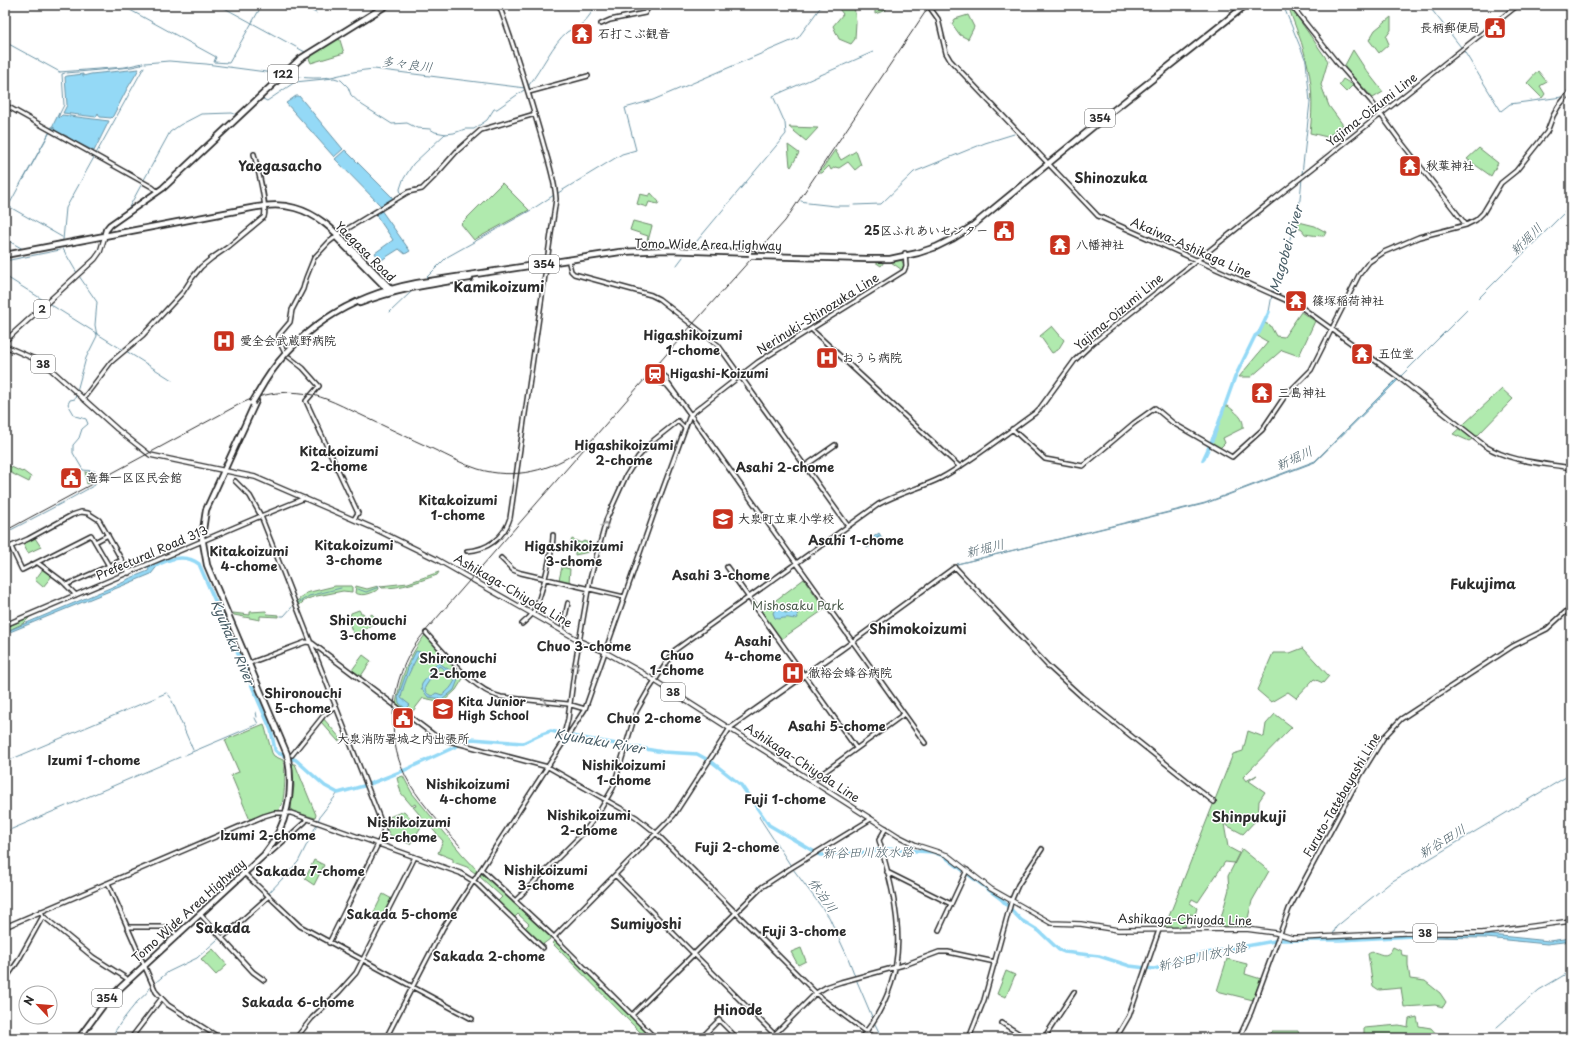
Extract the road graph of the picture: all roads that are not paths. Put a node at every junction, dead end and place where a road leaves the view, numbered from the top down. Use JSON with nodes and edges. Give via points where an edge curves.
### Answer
{"nodes":[{"id":1,"x":387,"y":5,"type":"edge"},
{"id":2,"x":499,"y":5,"type":"edge"},
{"id":3,"x":650,"y":5,"type":"edge"},
{"id":4,"x":928,"y":5,"type":"edge"},
{"id":5,"x":1242,"y":5,"type":"edge"},
{"id":6,"x":1246,"y":5,"type":"edge"},
{"id":7,"x":1291,"y":5,"type":"edge"},
{"id":8,"x":1518,"y":5,"type":"edge"},
{"id":9,"x":601,"y":24,"type":"dead end"},
{"id":10,"x":588,"y":76,"type":"dead end"},
{"id":11,"x":1571,"y":91,"type":"edge"},
{"id":12,"x":529,"y":92,"type":"junction"},
{"id":13,"x":5,"y":105,"type":"edge"},
{"id":14,"x":535,"y":114,"type":"junction"},
{"id":15,"x":1380,"y":115,"type":"junction"},
{"id":16,"x":254,"y":154,"type":"dead end"},
{"id":17,"x":1047,"y":162,"type":"junction"},
{"id":18,"x":158,"y":193,"type":"junction"},
{"id":19,"x":265,"y":207,"type":"junction"},
{"id":20,"x":1466,"y":225,"type":"junction"},
{"id":21,"x":337,"y":236,"type":"junction"},
{"id":22,"x":105,"y":237,"type":"junction"},
{"id":23,"x":752,"y":254,"type":"junction"},
{"id":24,"x":905,"y":255,"type":"junction"},
{"id":25,"x":5,"y":256,"type":"edge"},
{"id":26,"x":1197,"y":260,"type":"junction"},
{"id":27,"x":569,"y":263,"type":"junction"},
{"id":28,"x":547,"y":265,"type":"junction"},
{"id":29,"x":389,"y":290,"type":"junction"},
{"id":30,"x":811,"y":329,"type":"junction"},
{"id":31,"x":1331,"y":329,"type":"junction"},
{"id":32,"x":5,"y":341,"type":"edge"},
{"id":33,"x":5,"y":346,"type":"edge"},
{"id":34,"x":284,"y":351,"type":"dead end"},
{"id":35,"x":289,"y":356,"type":"dead end"},
{"id":36,"x":741,"y":376,"type":"junction"},
{"id":37,"x":83,"y":399,"type":"junction"},
{"id":38,"x":682,"y":403,"type":"junction"},
{"id":39,"x":690,"y":415,"type":"junction"},
{"id":40,"x":684,"y":427,"type":"junction"},
{"id":41,"x":1012,"y":429,"type":"junction"},
{"id":42,"x":835,"y":445,"type":"dead end"},
{"id":43,"x":805,"y":466,"type":"junction"},
{"id":44,"x":960,"y":467,"type":"junction"},
{"id":45,"x":1571,"y":468,"type":"edge"},
{"id":46,"x":222,"y":470,"type":"junction"},
{"id":47,"x":235,"y":481,"type":"dead end"},
{"id":48,"x":306,"y":498,"type":"junction"},
{"id":49,"x":261,"y":516,"type":"junction"},
{"id":50,"x":354,"y":519,"type":"junction"},
{"id":51,"x":848,"y":526,"type":"junction"},
{"id":52,"x":108,"y":535,"type":"junction"},
{"id":53,"x":553,"y":535,"type":"dead end"},
{"id":54,"x":95,"y":542,"type":"junction"},
{"id":55,"x":201,"y":542,"type":"junction"},
{"id":56,"x":11,"y":547,"type":"junction"},
{"id":57,"x":5,"y":549,"type":"edge"},
{"id":58,"x":467,"y":551,"type":"dead end"},
{"id":59,"x":501,"y":558,"type":"dead end"},
{"id":60,"x":122,"y":560,"type":"junction"},
{"id":61,"x":38,"y":563,"type":"junction"},
{"id":62,"x":796,"y":563,"type":"junction"},
{"id":63,"x":109,"y":566,"type":"junction"},
{"id":64,"x":726,"y":567,"type":"dead end"},
{"id":65,"x":129,"y":573,"type":"junction"},
{"id":66,"x":544,"y":579,"type":"junction"},
{"id":67,"x":66,"y":585,"type":"junction"},
{"id":68,"x":589,"y":589,"type":"junction"},
{"id":69,"x":76,"y":595,"type":"junction"},
{"id":70,"x":624,"y":597,"type":"junction"},
{"id":71,"x":748,"y":597,"type":"junction"},
{"id":72,"x":568,"y":603,"type":"dead end"},
{"id":73,"x":1571,"y":607,"type":"edge"},
{"id":74,"x":533,"y":614,"type":"junction"},
{"id":75,"x":522,"y":624,"type":"dead end"},
{"id":76,"x":5,"y":625,"type":"edge"},
{"id":77,"x":562,"y":630,"type":"junction"},
{"id":78,"x":426,"y":633,"type":"dead end"},
{"id":79,"x":580,"y":641,"type":"junction"},
{"id":80,"x":852,"y":641,"type":"junction"},
{"id":81,"x":311,"y":642,"type":"junction"},
{"id":82,"x":605,"y":652,"type":"junction"},
{"id":83,"x":248,"y":663,"type":"junction"},
{"id":84,"x":804,"y":675,"type":"junction"},
{"id":85,"x":655,"y":680,"type":"junction"},
{"id":86,"x":570,"y":705,"type":"junction"},
{"id":87,"x":336,"y":706,"type":"junction"},
{"id":88,"x":585,"y":709,"type":"junction"},
{"id":89,"x":904,"y":714,"type":"junction"},
{"id":90,"x":730,"y":728,"type":"junction"},
{"id":91,"x":565,"y":737,"type":"junction"},
{"id":92,"x":924,"y":743,"type":"dead end"},
{"id":93,"x":856,"y":748,"type":"junction"},
{"id":94,"x":288,"y":755,"type":"junction"},
{"id":95,"x":548,"y":767,"type":"junction"},
{"id":96,"x":812,"y":780,"type":"junction"},
{"id":97,"x":606,"y":800,"type":"junction"},
{"id":98,"x":1214,"y":802,"type":"dead end"},
{"id":99,"x":285,"y":812,"type":"junction"},
{"id":100,"x":307,"y":819,"type":"junction"},
{"id":101,"x":871,"y":819,"type":"junction"},
{"id":102,"x":886,"y":828,"type":"junction"},
{"id":103,"x":656,"y":834,"type":"junction"},
{"id":104,"x":379,"y":844,"type":"junction"},
{"id":105,"x":1042,"y":849,"type":"dead end"},
{"id":106,"x":269,"y":854,"type":"dead end"},
{"id":107,"x":415,"y":857,"type":"junction"},
{"id":108,"x":481,"y":869,"type":"junction"},
{"id":109,"x":887,"y":872,"type":"junction"},
{"id":110,"x":966,"y":872,"type":"junction"},
{"id":111,"x":244,"y":873,"type":"junction"},
{"id":112,"x":615,"y":875,"type":"junction"},
{"id":113,"x":473,"y":881,"type":"junction"},
{"id":114,"x":108,"y":883,"type":"junction"},
{"id":115,"x":268,"y":897,"type":"junction"},
{"id":116,"x":515,"y":901,"type":"junction"},
{"id":117,"x":951,"y":904,"type":"junction"},
{"id":118,"x":1010,"y":905,"type":"junction"},
{"id":119,"x":41,"y":912,"type":"junction"},
{"id":120,"x":735,"y":912,"type":"junction"},
{"id":121,"x":200,"y":914,"type":"junction"},
{"id":122,"x":43,"y":916,"type":"junction"},
{"id":123,"x":1571,"y":921,"type":"edge"},
{"id":124,"x":5,"y":927,"type":"edge"},
{"id":125,"x":126,"y":927,"type":"junction"},
{"id":126,"x":938,"y":930,"type":"dead end"},
{"id":127,"x":1159,"y":930,"type":"junction"},
{"id":128,"x":175,"y":933,"type":"junction"},
{"id":129,"x":1280,"y":934,"type":"junction"},
{"id":130,"x":554,"y":937,"type":"junction"},
{"id":131,"x":222,"y":938,"type":"junction"},
{"id":132,"x":329,"y":943,"type":"junction"},
{"id":133,"x":543,"y":948,"type":"dead end"},
{"id":134,"x":694,"y":954,"type":"junction"},
{"id":135,"x":363,"y":961,"type":"junction"},
{"id":136,"x":995,"y":962,"type":"junction"},
{"id":137,"x":143,"y":964,"type":"junction"},
{"id":138,"x":896,"y":967,"type":"junction"},
{"id":139,"x":126,"y":978,"type":"junction"},
{"id":140,"x":5,"y":980,"type":"edge"},
{"id":141,"x":264,"y":980,"type":"dead end"},
{"id":142,"x":412,"y":987,"type":"junction"},
{"id":143,"x":1074,"y":992,"type":"dead end"},
{"id":144,"x":816,"y":993,"type":"junction"},
{"id":145,"x":161,"y":999,"type":"junction"},
{"id":146,"x":632,"y":1015,"type":"junction"},
{"id":147,"x":472,"y":1019,"type":"dead end"},
{"id":148,"x":1002,"y":1023,"type":"dead end"},
{"id":149,"x":866,"y":1032,"type":"junction"},
{"id":150,"x":775,"y":1035,"type":"junction"},
{"id":151,"x":78,"y":1038,"type":"edge"},
{"id":152,"x":131,"y":1038,"type":"edge"},
{"id":153,"x":220,"y":1038,"type":"edge"},
{"id":154,"x":296,"y":1038,"type":"edge"},
{"id":155,"x":386,"y":1038,"type":"edge"},
{"id":156,"x":655,"y":1038,"type":"edge"},
{"id":157,"x":701,"y":1038,"type":"edge"},
{"id":158,"x":737,"y":1038,"type":"edge"},
{"id":159,"x":771,"y":1038,"type":"edge"},
{"id":160,"x":861,"y":1038,"type":"edge"},
{"id":161,"x":874,"y":1038,"type":"edge"},
{"id":162,"x":969,"y":1038,"type":"edge"},
{"id":163,"x":1026,"y":1038,"type":"edge"},
{"id":164,"x":1044,"y":1038,"type":"edge"},
{"id":165,"x":1116,"y":1038,"type":"edge"},
{"id":166,"x":1239,"y":1038,"type":"edge"}],
"edges":[{"from":1,"to":18,"type":"highway","number":"122","via":[[300,59]]},
{"from":2,"to":12,"type":"street"},
{"from":3,"to":9,"type":"street","via":[[645,13],[616,18]]},
{"from":4,"to":17,"type":"street","name":"Akaiwa-Ashikaga Line","via":[[938,19],[950,60]]},
{"from":5,"to":17,"type":"highway","name":"Tomo Wide Area Highway","number":"354"},
{"from":6,"to":17,"type":"highway","name":"Tomo Wide Area Highway","number":"354"},
{"from":7,"to":15,"type":"street"},
{"from":8,"to":15,"type":"street","name":"Yajima-Oizumi Line"},
{"from":10,"to":12,"type":"street"},
{"from":11,"to":20,"type":"street","via":[[1558,107],[1547,132],[1516,172],[1501,183],[1480,216]]},
{"from":12,"to":14,"type":"street"},
{"from":13,"to":18,"type":"street","via":[[152,187]]},
{"from":14,"to":21,"type":"street","via":[[481,130],[456,150],[421,190],[408,192]]},
{"from":14,"to":28,"type":"street","via":[[556,195]]},
{"from":15,"to":20,"type":"street"},
{"from":15,"to":26,"type":"street","name":"Yajima-Oizumi Line"},
{"from":16,"to":19,"type":"street"},
{"from":17,"to":24,"type":"highway","name":"Tomo Wide Area Highway","number":"354","via":[[961,230],[934,245]]},
{"from":17,"to":26,"type":"street","name":"Akaiwa-Ashikaga Line","via":[[1098,216]]},
{"from":18,"to":22,"type":"highway","number":"122","via":[[114,224]]},
{"from":19,"to":21,"type":"highway","name":"Yaegasa Road","via":[[306,214]]},
{"from":19,"to":22,"type":"highway","name":"Yaegasa Road"},
{"from":19,"to":37,"type":"street","via":[[263,218],[201,268],[183,292],[147,330],[111,362]]},
{"from":20,"to":31,"type":"street","via":[[1419,237],[1377,255],[1362,271]]},
{"from":21,"to":29,"type":"highway","name":"Yaegasa Road"},
{"from":21,"to":34,"type":"street","via":[[314,258],[292,310],[290,322],[279,335]]},
{"from":22,"to":25,"type":"highway","name":"Yaegasa Road"},
{"from":22,"to":32,"type":"main road","number":"2","via":[[98,256]]},
{"from":23,"to":24,"type":"highway","name":"Tomo Wide Area Highway","number":"354","bridge":true,"via":[[874,259]]},
{"from":23,"to":27,"type":"highway","name":"Tomo Wide Area Highway","number":"354","via":[[638,254]]},
{"from":23,"to":28,"type":"highway","name":"Tomo Wide Area Highway","number":"354","via":[[635,251]]},
{"from":24,"to":30,"type":"street","name":"Nerinuki-Shinozuka Line","via":[[904,271]]},
{"from":26,"to":31,"type":"street","name":"Akaiwa-Ashikaga Line","via":[[1298,305]]},
{"from":26,"to":41,"type":"street","name":"Yajima-Oizumi Line","via":[[1084,351],[1038,410]]},
{"from":27,"to":28,"type":"highway","name":"Tomo Wide Area Highway","number":"354"},
{"from":27,"to":36,"type":"street","via":[[570,271],[574,274],[659,299],[718,345]]},
{"from":28,"to":29,"type":"highway","name":"Tomo Wide Area Highway","number":"354"},
{"from":28,"to":58,"type":"street","via":[[510,518],[505,530],[493,543],[484,548]]},
{"from":29,"to":46,"type":"highway","name":"Tomo Wide Area Highway","number":"354","bridge":true,"via":[[350,308],[317,328],[290,352],[259,392]]},
{"from":30,"to":36,"type":"street","name":"Nerinuki-Shinozuka Line","via":[[758,362]]},
{"from":30,"to":44,"type":"street"},
{"from":31,"to":41,"type":"street","via":[[1310,370],[1285,396],[1262,430],[1232,457],[1173,424],[1155,408],[1083,466],[1045,460]]},
{"from":31,"to":45,"type":"street","name":"Akaiwa-Ashikaga Line","via":[[1398,377],[1491,450],[1527,462]]},
{"from":33,"to":37,"type":"main road","name":"Ashikaga-Chiyoda Line","number":"38","via":[[43,363]]},
{"from":35,"to":50,"type":"street","via":[[319,386],[306,400],[358,513]]},
{"from":36,"to":39,"type":"street","name":"Nerinuki-Shinozuka Line"},
{"from":36,"to":43,"type":"street"},
{"from":37,"to":46,"type":"main road","name":"Ashikaga-Chiyoda Line","number":"38","via":[[150,456]]},
{"from":38,"to":38,"type":"street","via":[[667,384],[659,381],[662,374]]},
{"from":38,"to":39,"type":"street"},
{"from":39,"to":40,"type":"street"},
{"from":39,"to":62,"type":"street"},
{"from":68,"to":40,"type":"street","one_way":true,"via":[[592,569],[607,518],[632,466],[648,446],[678,422]]},
{"from":40,"to":70,"type":"street"},
{"from":41,"to":44,"type":"street","name":"Yajima-Oizumi Line"},
{"from":42,"to":43,"type":"street"},
{"from":43,"to":51,"type":"street"},
{"from":44,"to":51,"type":"street","name":"Yajima-Oizumi Line","via":[[935,481],[887,499]]},
{"from":46,"to":48,"type":"main road","name":"Ashikaga-Chiyoda Line","number":"38","via":[[255,477]]},
{"from":46,"to":55,"type":"highway","name":"Tomo Wide Area Highway","number":"354","via":[[206,510]]},
{"from":47,"to":49,"type":"street","via":[[250,496]]},
{"from":48,"to":49,"type":"street","name":"Prefectural Road 313"},
{"from":48,"to":50,"type":"main road","name":"Ashikaga-Chiyoda Line","number":"38"},
{"from":49,"to":55,"type":"street","name":"Prefectural Road 313"},
{"from":49,"to":81,"type":"street"},
{"from":50,"to":74,"type":"main road","name":"Ashikaga-Chiyoda Line","number":"38","via":[[433,557]]},
{"from":51,"to":62,"type":"street","name":"Yajima-Oizumi Line"},
{"from":52,"to":54,"type":"street"},
{"from":52,"to":56,"type":"street","via":[[97,517],[81,512]]},
{"from":52,"to":60,"type":"street"},
{"from":53,"to":66,"type":"street"},
{"from":54,"to":61,"type":"street","via":[[91,535]]},
{"from":54,"to":63,"type":"street"},
{"from":55,"to":65,"type":"street","name":"Prefectural Road 313"},
{"from":55,"to":83,"type":"highway","name":"Tomo Wide Area Highway","number":"354"},
{"from":56,"to":57,"type":"street"},
{"from":56,"to":61,"type":"street","via":[[22,570]]},
{"from":59,"to":66,"type":"street","via":[[517,572]]},
{"from":60,"to":63,"type":"street"},
{"from":60,"to":65,"type":"street"},
{"from":61,"to":67,"type":"street"},
{"from":62,"to":71,"type":"street","name":"Yajima-Oizumi Line"},
{"from":62,"to":80,"type":"street"},
{"from":63,"to":67,"type":"street"},
{"from":64,"to":71,"type":"street"},
{"from":65,"to":69,"type":"street","name":"Prefectural Road 313"},
{"from":66,"to":68,"type":"street"},
{"from":66,"to":74,"type":"street"},
{"from":67,"to":69,"type":"street"},
{"from":68,"to":70,"type":"street"},
{"from":68,"to":79,"type":"street"},
{"from":69,"to":76,"type":"street","name":"Prefectural Road 313"},
{"from":70,"to":82,"type":"street"},
{"from":71,"to":84,"type":"street"},
{"from":71,"to":85,"type":"street","name":"Yajima-Oizumi Line","via":[[675,650]]},
{"from":72,"to":77,"type":"street"},
{"from":73,"to":129,"type":"street","name":"Furuto-Tatebayashi Line","via":[[1547,629],[1513,646],[1406,716],[1391,729],[1360,776],[1289,910]]},
{"from":74,"to":75,"type":"street"},
{"from":74,"to":77,"type":"main road","name":"Ashikaga-Chiyoda Line","number":"38"},
{"from":77,"to":79,"type":"main road","name":"Ashikaga-Chiyoda Line","number":"38"},
{"from":78,"to":86,"type":"street","one_way":true,"via":[[465,674],[493,694]]},
{"from":79,"to":82,"type":"main road","name":"Ashikaga-Chiyoda Line","number":"38"},
{"from":86,"to":79,"type":"street","one_way":true},
{"from":80,"to":84,"type":"street"},
{"from":80,"to":89,"type":"street"},
{"from":80,"to":98,"type":"street","via":[[955,567],[1048,666],[1081,696]]},
{"from":81,"to":83,"type":"street"},
{"from":81,"to":87,"type":"street"},
{"from":81,"to":95,"type":"street","via":[[429,732],[445,739]]},
{"from":82,"to":85,"type":"main road","name":"Ashikaga-Chiyoda Line","number":"38"},
{"from":82,"to":88,"type":"street"},
{"from":83,"to":94,"type":"highway","name":"Tomo Wide Area Highway","number":"354"},
{"from":84,"to":90,"type":"street"},
{"from":84,"to":93,"type":"street"},
{"from":85,"to":90,"type":"main road","name":"Ashikaga-Chiyoda Line","number":"38"},
{"from":85,"to":97,"type":"street","name":"Yajima-Oizumi Line","via":[[636,712],[613,788]]},
{"from":86,"to":88,"type":"street"},
{"from":86,"to":91,"type":"street"},
{"from":87,"to":94,"type":"street","via":[[324,715]]},
{"from":87,"to":104,"type":"street","via":[[384,829]]},
{"from":88,"to":91,"type":"street"},
{"from":89,"to":92,"type":"street"},
{"from":89,"to":93,"type":"street"},
{"from":90,"to":96,"type":"main road","name":"Ashikaga-Chiyoda Line","number":"38"},
{"from":90,"to":103,"type":"street","via":[[674,815]]},
{"from":91,"to":95,"type":"street"},
{"from":93,"to":96,"type":"street"},
{"from":94,"to":99,"type":"highway","name":"Tomo Wide Area Highway","number":"354"},
{"from":95,"to":97,"type":"street"},
{"from":95,"to":108,"type":"street"},
{"from":96,"to":101,"type":"main road","name":"Ashikaga-Chiyoda Line","number":"38"},
{"from":97,"to":103,"type":"street","via":[[636,817]]},
{"from":97,"to":116,"type":"street","name":"Yajima-Oizumi Line","via":[[585,831]]},
{"from":99,"to":100,"type":"street"},
{"from":99,"to":111,"type":"highway","name":"Tomo Wide Area Highway","number":"354","via":[[271,841]]},
{"from":99,"to":114,"type":"street","via":[[264,816]]},
{"from":100,"to":104,"type":"street"},
{"from":100,"to":106,"type":"street"},
{"from":101,"to":102,"type":"main road","name":"Ashikaga-Chiyoda Line","number":"38"},
{"from":101,"to":120,"type":"street","via":[[762,887]]},
{"from":102,"to":109,"type":"street","via":[[879,840]]},
{"from":102,"to":110,"type":"main road","name":"Ashikaga-Chiyoda Line","number":"38","via":[[916,845],[947,855]]},
{"from":103,"to":112,"type":"street"},
{"from":103,"to":120,"type":"street"},
{"from":104,"to":107,"type":"street"},
{"from":104,"to":132,"type":"street"},
{"from":105,"to":118,"type":"street","via":[[1018,886]]},
{"from":107,"to":113,"type":"street","via":[[457,872]]},
{"from":107,"to":135,"type":"street"},
{"from":108,"to":113,"type":"street"},
{"from":108,"to":116,"type":"street"},
{"from":109,"to":117,"type":"street"},
{"from":109,"to":138,"type":"street","via":[[898,919],[899,946]]},
{"from":110,"to":117,"type":"street"},
{"from":110,"to":118,"type":"main road","name":"Ashikaga-Chiyoda Line","number":"38"},
{"from":111,"to":115,"type":"street"},
{"from":111,"to":121,"type":"highway","name":"Tomo Wide Area Highway","number":"354"},
{"from":111,"to":128,"type":"highway","name":"Tomo Wide Area Highway","number":"354"},
{"from":112,"to":130,"type":"street"},
{"from":112,"to":134,"type":"street"},
{"from":113,"to":133,"type":"street"},
{"from":113,"to":142,"type":"street","via":[[443,928]]},
{"from":114,"to":119,"type":"street"},
{"from":114,"to":125,"type":"street"},
{"from":115,"to":131,"type":"street"},
{"from":115,"to":132,"type":"street","via":[[300,926]]},
{"from":116,"to":130,"type":"street"},
{"from":117,"to":126,"type":"street"},
{"from":118,"to":127,"type":"main road","name":"Ashikaga-Chiyoda Line","number":"38","via":[[1051,923],[1081,924],[1118,930]]},
{"from":118,"to":136,"type":"street"},
{"from":119,"to":122,"type":"street"},
{"from":119,"to":124,"type":"street"},
{"from":120,"to":134,"type":"street"},
{"from":120,"to":144,"type":"street"},
{"from":121,"to":131,"type":"street"},
{"from":121,"to":137,"type":"highway","name":"Tomo Wide Area Highway","number":"354"},
{"from":122,"to":139,"type":"street","via":[[93,957]]},
{"from":122,"to":140,"type":"street"},
{"from":123,"to":129,"type":"main road","name":"Ashikaga-Chiyoda Line","number":"38","via":[[1482,934],[1412,933],[1292,938]]},
{"from":125,"to":128,"type":"street","via":[[167,927]]},
{"from":125,"to":137,"type":"street"},
{"from":127,"to":129,"type":"main road","name":"Ashikaga-Chiyoda Line","number":"38","via":[[1246,929]]},
{"from":127,"to":165,"type":"street","via":[[1129,1016]]},
{"from":128,"to":137,"type":"highway","name":"Tomo Wide Area Highway","number":"354"},
{"from":129,"to":166,"type":"street","name":"Furuto-Tatebayashi Line"},
{"from":130,"to":146,"type":"street"},
{"from":131,"to":141,"type":"street","via":[[253,972]]},
{"from":132,"to":135,"type":"street"},
{"from":134,"to":146,"type":"street"},
{"from":134,"to":150,"type":"street"},
{"from":135,"to":142,"type":"street"},
{"from":135,"to":154,"type":"street","via":[[350,981],[312,1018]]},
{"from":136,"to":138,"type":"street","via":[[944,952]]},
{"from":136,"to":162,"type":"street"},
{"from":137,"to":139,"type":"highway","name":"Tomo Wide Area Highway","number":"354"},
{"from":137,"to":145,"type":"street"},
{"from":137,"to":151,"type":"highway","name":"Tomo Wide Area Highway","number":"354","via":[[105,1003]]},
{"from":138,"to":144,"type":"street","via":[[831,985]]},
{"from":138,"to":149,"type":"street","via":[[887,995]]},
{"from":139,"to":151,"type":"highway","name":"Tomo Wide Area Highway","number":"354","via":[[100,1006]]},
{"from":142,"to":147,"type":"street"},
{"from":142,"to":155,"type":"street"},
{"from":143,"to":164,"type":"street"},
{"from":144,"to":149,"type":"street"},
{"from":144,"to":150,"type":"street"},
{"from":145,"to":152,"type":"street"},
{"from":145,"to":153,"type":"street"},
{"from":146,"to":156,"type":"street"},
{"from":148,"to":163,"type":"street"},
{"from":149,"to":160,"type":"street"},
{"from":149,"to":161,"type":"street"},
{"from":150,"to":159,"type":"street"},
{"from":157,"to":158,"type":"street","via":[[719,1020]]}]}
